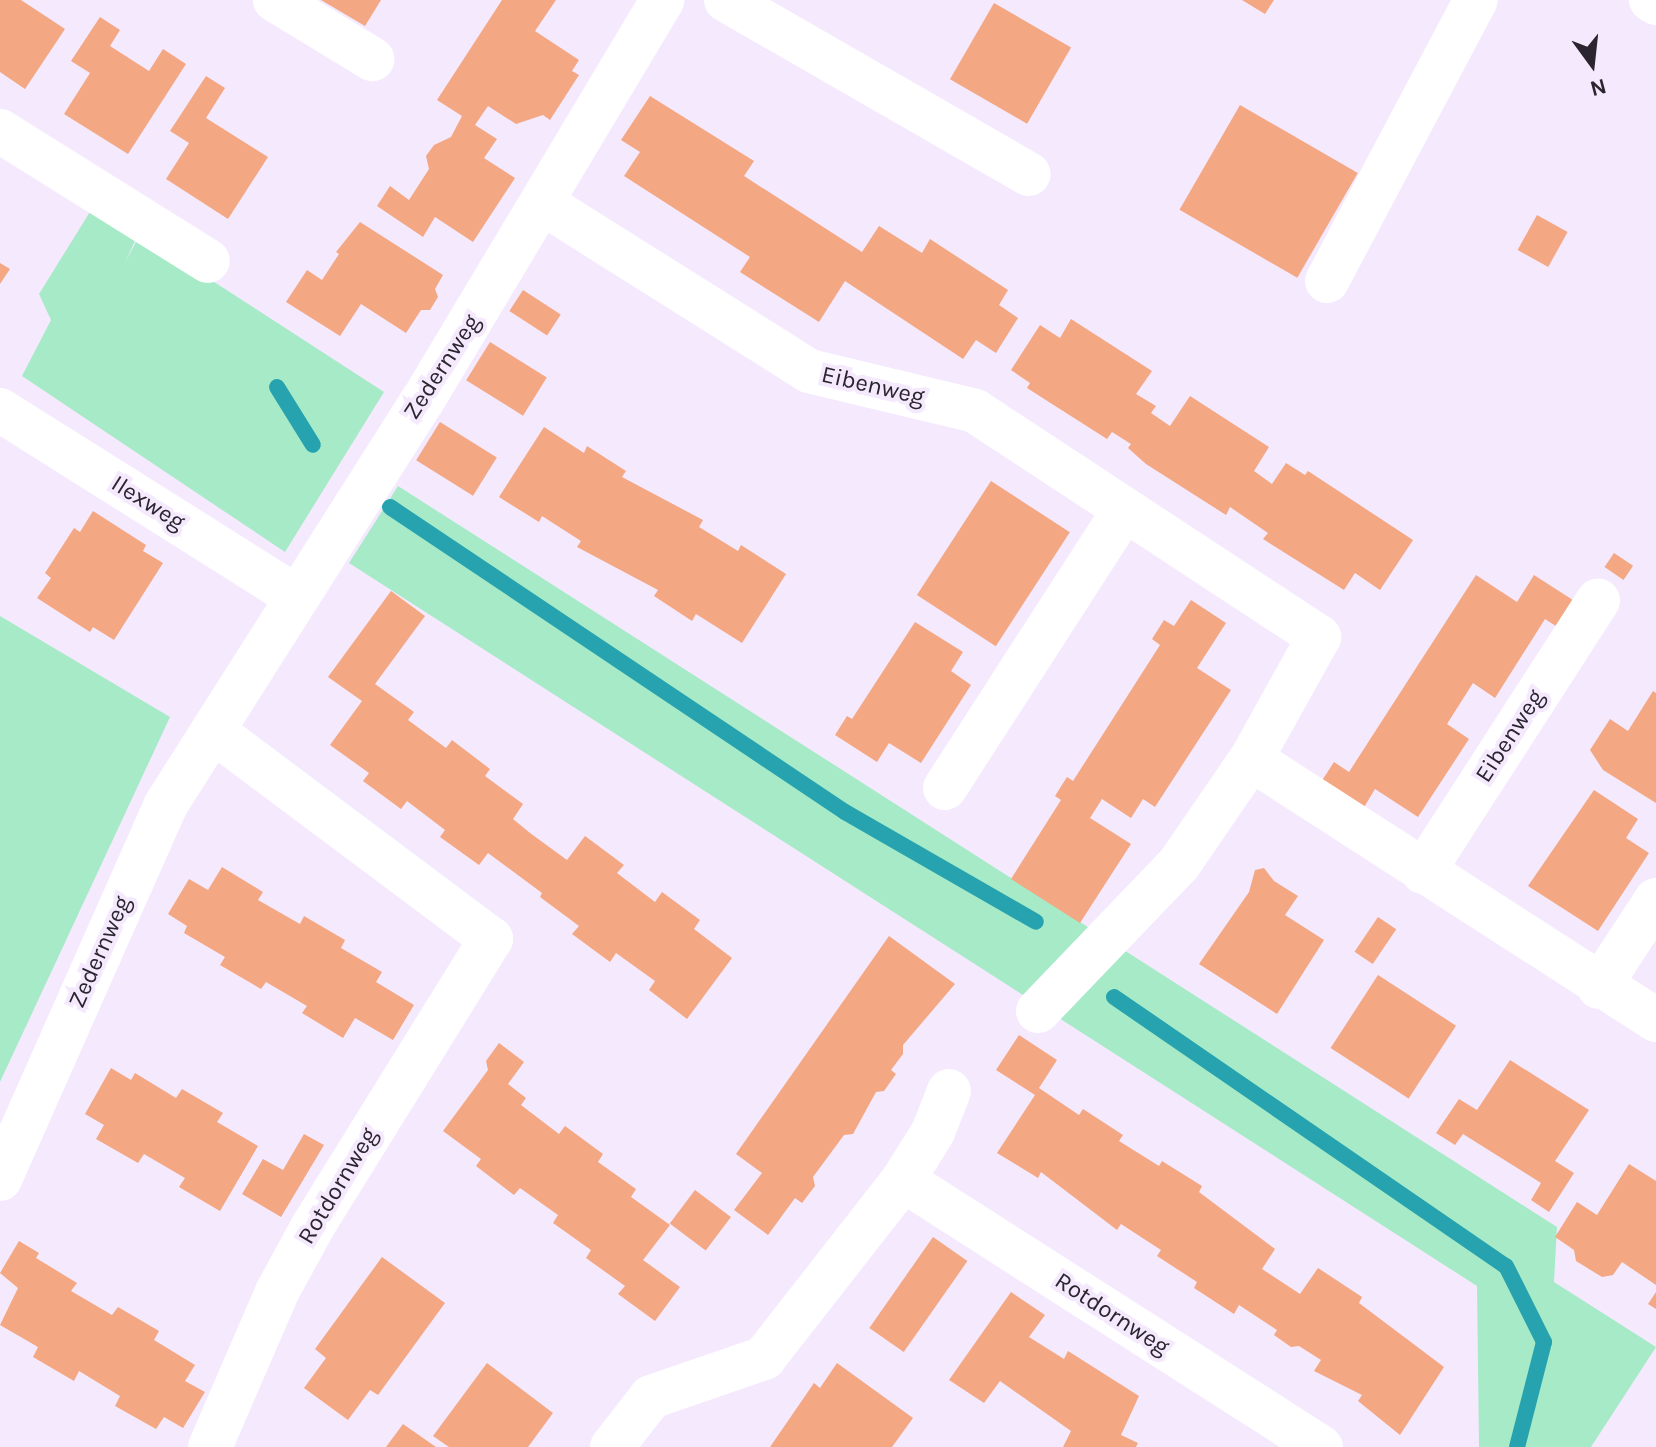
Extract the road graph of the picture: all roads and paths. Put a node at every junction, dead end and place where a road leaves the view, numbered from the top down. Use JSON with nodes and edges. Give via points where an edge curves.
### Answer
{"nodes":[{"id":1,"x":275,"y":0,"type":"edge"},
{"id":2,"x":662,"y":0,"type":"edge"},
{"id":3,"x":726,"y":0,"type":"edge"},
{"id":4,"x":1476,"y":0,"type":"edge"},
{"id":5,"x":372,"y":59,"type":"dead end"},
{"id":6,"x":0,"y":131,"type":"edge"},
{"id":7,"x":1029,"y":174,"type":"dead end"},
{"id":8,"x":544,"y":204,"type":"junction"},
{"id":9,"x":208,"y":261,"type":"dead end"},
{"id":10,"x":1327,"y":281,"type":"dead end"},
{"id":11,"x":0,"y":410,"type":"edge"},
{"id":12,"x":1124,"y":510,"type":"junction"},
{"id":13,"x":297,"y":597,"type":"junction"},
{"id":14,"x":1598,"y":600,"type":"dead end"},
{"id":15,"x":213,"y":731,"type":"junction"},
{"id":16,"x":1251,"y":759,"type":"junction"},
{"id":17,"x":945,"y":788,"type":"dead end"},
{"id":18,"x":1423,"y":872,"type":"junction"},
{"id":19,"x":1656,"y":900,"type":"edge"},
{"id":20,"x":1599,"y":987,"type":"junction"},
{"id":21,"x":1038,"y":1011,"type":"dead end"},
{"id":22,"x":1656,"y":1020,"type":"edge"},
{"id":23,"x":949,"y":1091,"type":"dead end"},
{"id":24,"x":0,"y":1179,"type":"edge"},
{"id":25,"x":903,"y":1180,"type":"junction"},
{"id":26,"x":210,"y":1447,"type":"edge"},
{"id":27,"x":612,"y":1447,"type":"edge"},
{"id":28,"x":1321,"y":1447,"type":"edge"}],
"edges":[{"from":1,"to":5,"type":"street"},
{"from":2,"to":8,"type":"street","name":"Zedernweg"},
{"from":3,"to":7,"type":"street"},
{"from":4,"to":10,"type":"street"},
{"from":6,"to":9,"type":"street"},
{"from":8,"to":12,"type":"street","name":"Eibenweg","via":[[809,371],[975,411]]},
{"from":8,"to":13,"type":"street","name":"Zedernweg"},
{"from":11,"to":13,"type":"street","name":"Ilexweg"},
{"from":12,"to":16,"type":"street","name":"Eibenweg","via":[[1319,637]]},
{"from":12,"to":17,"type":"street"},
{"from":13,"to":15,"type":"street","name":"Zedernweg"},
{"from":14,"to":18,"type":"street","name":"Eibenweg"},
{"from":15,"to":24,"type":"street","name":"Zedernweg","via":[[165,806]]},
{"from":15,"to":26,"type":"street","name":"Rotdornweg","via":[[491,939],[313,1226],[277,1292]]},
{"from":16,"to":18,"type":"street"},
{"from":16,"to":21,"type":"street","name":"Eibenweg","via":[[1179,864]]},
{"from":18,"to":20,"type":"street"},
{"from":19,"to":20,"type":"street"},
{"from":20,"to":22,"type":"street"},
{"from":23,"to":25,"type":"street","via":[[933,1132]]},
{"from":25,"to":27,"type":"street","via":[[764,1358],[651,1397]]},
{"from":25,"to":28,"type":"street","name":"Rotdornweg"}]}
